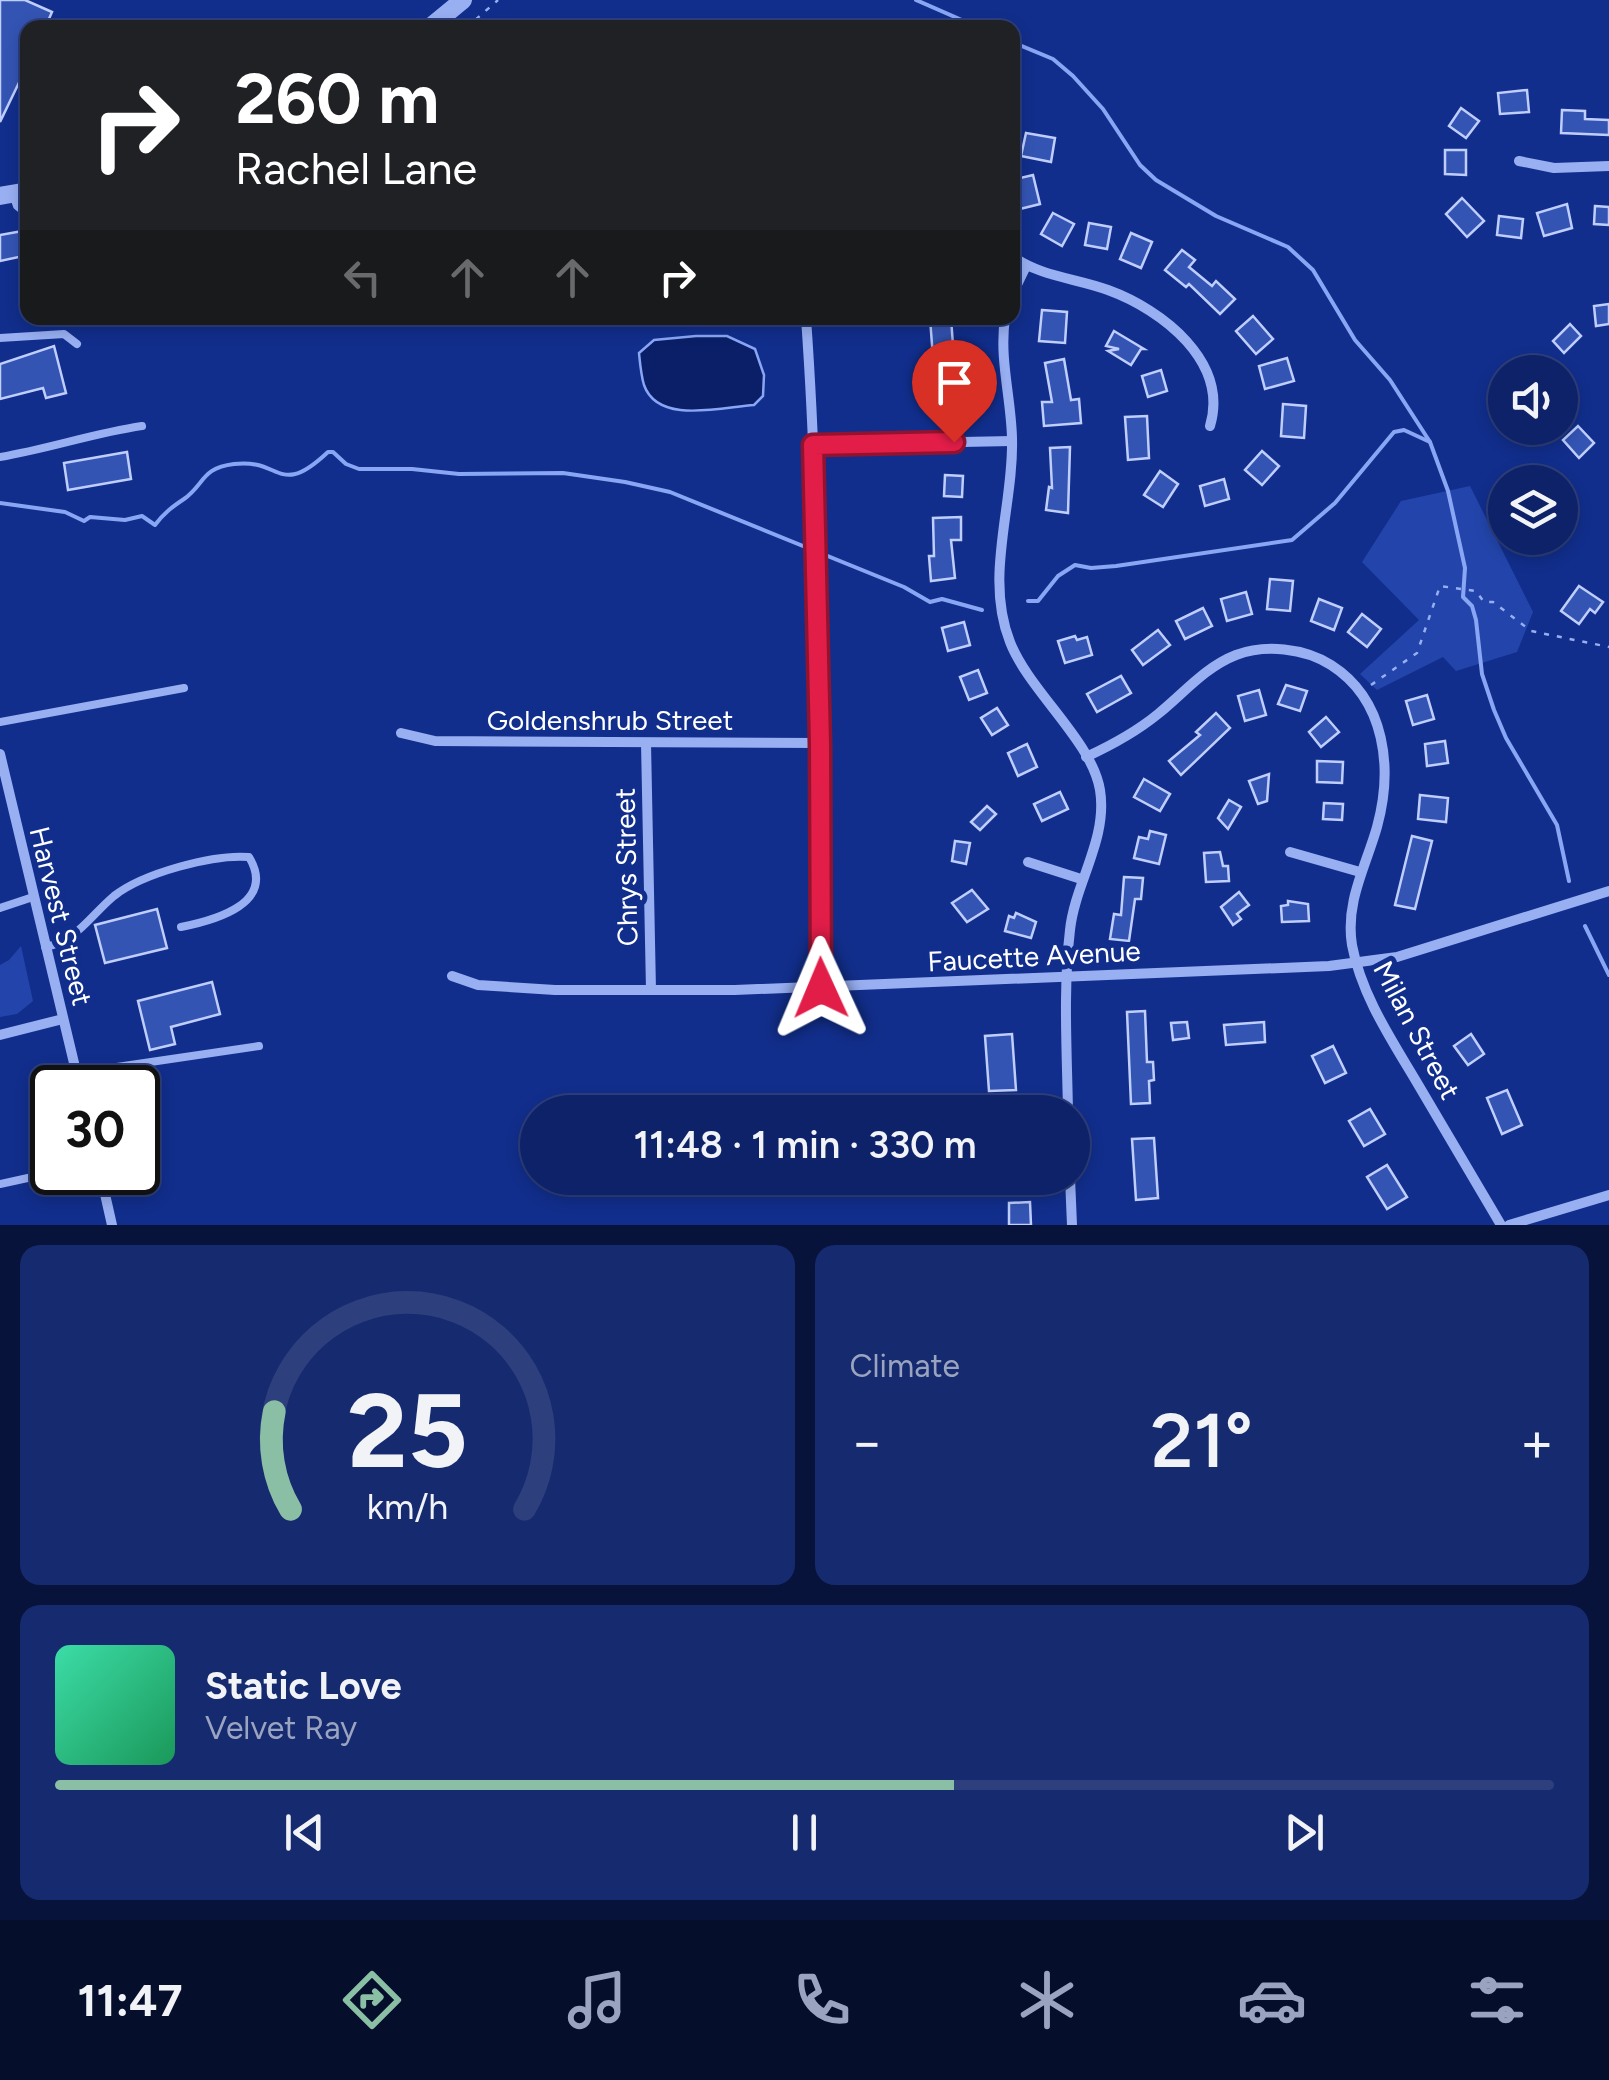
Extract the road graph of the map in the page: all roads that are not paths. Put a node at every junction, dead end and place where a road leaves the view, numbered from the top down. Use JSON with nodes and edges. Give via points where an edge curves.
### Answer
{"nodes":[{"id":1,"x":463,"y":0,"type":"edge"},
{"id":2,"x":439,"y":20,"type":"edge"},
{"id":3,"x":1519,"y":161,"type":"dead end"},
{"id":4,"x":1609,"y":166,"type":"edge"},
{"id":5,"x":1020,"y":262,"type":"edge"},
{"id":6,"x":1026,"y":266,"type":"junction"},
{"id":7,"x":1020,"y":279,"type":"edge"},
{"id":8,"x":806,"y":325,"type":"edge"},
{"id":9,"x":1004,"y":325,"type":"edge"},
{"id":10,"x":0,"y":338,"type":"edge"},
{"id":11,"x":78,"y":344,"type":"dead end"},
{"id":12,"x":142,"y":426,"type":"dead end"},
{"id":13,"x":1210,"y":426,"type":"dead end"},
{"id":14,"x":1012,"y":441,"type":"junction"},
{"id":15,"x":813,"y":445,"type":"junction"},
{"id":16,"x":0,"y":457,"type":"edge"},
{"id":17,"x":184,"y":688,"type":"dead end"},
{"id":18,"x":0,"y":722,"type":"edge"},
{"id":19,"x":401,"y":733,"type":"dead end"},
{"id":20,"x":646,"y":743,"type":"junction"},
{"id":21,"x":820,"y":743,"type":"junction"},
{"id":22,"x":0,"y":754,"type":"edge"},
{"id":23,"x":1086,"y":757,"type":"junction"},
{"id":24,"x":1290,"y":852,"type":"dead end"},
{"id":25,"x":1028,"y":862,"type":"dead end"},
{"id":26,"x":1360,"y":872,"type":"junction"},
{"id":27,"x":1080,"y":879,"type":"junction"},
{"id":28,"x":1609,"y":891,"type":"edge"},
{"id":29,"x":33,"y":896,"type":"junction"},
{"id":30,"x":0,"y":908,"type":"edge"},
{"id":31,"x":181,"y":926,"type":"dead end"},
{"id":32,"x":45,"y":947,"type":"junction"},
{"id":33,"x":1356,"y":964,"type":"junction"},
{"id":34,"x":1066,"y":975,"type":"junction"},
{"id":35,"x":452,"y":976,"type":"dead end"},
{"id":36,"x":821,"y":988,"type":"junction"},
{"id":37,"x":651,"y":990,"type":"junction"},
{"id":38,"x":63,"y":1018,"type":"junction"},
{"id":39,"x":0,"y":1035,"type":"edge"},
{"id":40,"x":259,"y":1046,"type":"dead end"},
{"id":41,"x":74,"y":1065,"type":"edge"},
{"id":42,"x":130,"y":1065,"type":"edge"},
{"id":43,"x":1068,"y":1095,"type":"edge"},
{"id":44,"x":30,"y":1177,"type":"edge"},
{"id":45,"x":0,"y":1184,"type":"edge"},
{"id":46,"x":1609,"y":1194,"type":"edge"},
{"id":47,"x":105,"y":1195,"type":"edge"},
{"id":48,"x":1071,"y":1195,"type":"edge"},
{"id":49,"x":112,"y":1225,"type":"edge"},
{"id":50,"x":1072,"y":1225,"type":"edge"},
{"id":51,"x":1501,"y":1225,"type":"edge"},
{"id":52,"x":1510,"y":1225,"type":"edge"}],
"edges":[{"from":1,"to":2,"type":"street"},
{"from":3,"to":4,"type":"street","via":[[1554,168]]},
{"from":5,"to":6,"type":"street"},
{"from":6,"to":7,"type":"street"},
{"from":6,"to":13,"type":"street","via":[[1125,297],[1178,334],[1212,376]]},
{"from":8,"to":15,"type":"street"},
{"from":9,"to":14,"type":"street"},
{"from":10,"to":11,"type":"lane","via":[[64,334]]},
{"from":12,"to":16,"type":"lane"},
{"from":14,"to":15,"type":"street"},
{"from":14,"to":23,"type":"street","via":[[998,568],[1002,617],[1021,664]]},
{"from":15,"to":21,"type":"street"},
{"from":17,"to":18,"type":"lane"},
{"from":19,"to":20,"type":"street","name":"Goldenshrub Street","via":[[435,742]]},
{"from":20,"to":21,"type":"street","name":"Goldenshrub Street"},
{"from":20,"to":37,"type":"street","name":"Chrys Street"},
{"from":21,"to":36,"type":"street"},
{"from":22,"to":29,"type":"street","name":"Harvest Street"},
{"from":23,"to":26,"type":"street","name":"Milan Street","via":[[1141,727],[1200,676],[1238,654],[1277,649],[1311,655],[1362,692],[1379,729],[1385,772],[1379,818]]},
{"from":23,"to":27,"type":"street","via":[[1100,788],[1101,818]]},
{"from":24,"to":26,"type":"street"},
{"from":25,"to":27,"type":"street"},
{"from":26,"to":33,"type":"street","name":"Milan Street","via":[[1351,924]]},
{"from":27,"to":34,"type":"street"},
{"from":28,"to":33,"type":"street","name":"Faucette Avenue"},
{"from":29,"to":30,"type":"lane"},
{"from":29,"to":32,"type":"street","name":"Harvest Street"},
{"from":31,"to":32,"type":"lane","via":[[239,908],[258,881],[250,857],[230,855],[143,880],[116,895],[68,941]]},
{"from":32,"to":38,"type":"street","name":"Harvest Street"},
{"from":33,"to":34,"type":"street","name":"Faucette Avenue"},
{"from":33,"to":51,"type":"street","name":"Milan Street","via":[[1397,1049]]},
{"from":34,"to":36,"type":"street","name":"Faucette Avenue"},
{"from":34,"to":43,"type":"street"},
{"from":35,"to":37,"type":"street","name":"Faucette Avenue","via":[[555,990]]},
{"from":36,"to":37,"type":"street","name":"Faucette Avenue"},
{"from":38,"to":39,"type":"street"},
{"from":38,"to":41,"type":"street","name":"Harvest Street"},
{"from":40,"to":42,"type":"lane"},
{"from":44,"to":45,"type":"lane"},
{"from":46,"to":52,"type":"street"},
{"from":47,"to":49,"type":"street"},
{"from":48,"to":50,"type":"street"}]}
